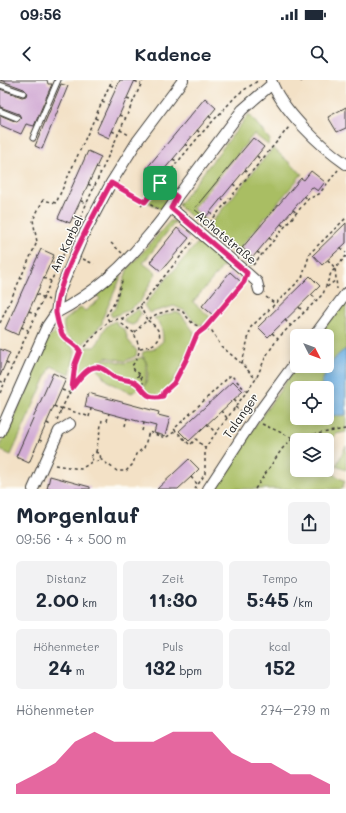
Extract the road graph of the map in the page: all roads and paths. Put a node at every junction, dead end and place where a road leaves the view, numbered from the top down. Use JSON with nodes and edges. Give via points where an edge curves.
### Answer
{"nodes":[{"id":1,"x":58,"y":80,"type":"edge"},
{"id":2,"x":112,"y":80,"type":"edge"},
{"id":3,"x":143,"y":80,"type":"edge"},
{"id":4,"x":183,"y":80,"type":"edge"},
{"id":5,"x":259,"y":80,"type":"edge"},
{"id":6,"x":135,"y":81,"type":"dead end"},
{"id":7,"x":272,"y":82,"type":"edge"},
{"id":8,"x":141,"y":84,"type":"junction"},
{"id":9,"x":0,"y":85,"type":"edge"},
{"id":10,"x":110,"y":85,"type":"junction"},
{"id":11,"x":116,"y":88,"type":"dead end"},
{"id":12,"x":23,"y":93,"type":"dead end"},
{"id":13,"x":127,"y":98,"type":"dead end"},
{"id":14,"x":133,"y":101,"type":"junction"},
{"id":15,"x":102,"y":102,"type":"junction"},
{"id":16,"x":109,"y":105,"type":"dead end"},
{"id":17,"x":0,"y":111,"type":"edge"},
{"id":18,"x":119,"y":115,"type":"dead end"},
{"id":19,"x":209,"y":116,"type":"dead end"},
{"id":20,"x":17,"y":118,"type":"dead end"},
{"id":21,"x":95,"y":118,"type":"junction"},
{"id":22,"x":126,"y":118,"type":"junction"},
{"id":23,"x":214,"y":120,"type":"junction"},
{"id":24,"x":101,"y":121,"type":"dead end"},
{"id":25,"x":289,"y":126,"type":"dead end"},
{"id":26,"x":197,"y":130,"type":"dead end"},
{"id":27,"x":112,"y":131,"type":"dead end"},
{"id":28,"x":118,"y":134,"type":"junction"},
{"id":29,"x":201,"y":134,"type":"junction"},
{"id":30,"x":33,"y":138,"type":"dead end"},
{"id":31,"x":185,"y":144,"type":"dead end"},
{"id":32,"x":189,"y":148,"type":"junction"},
{"id":33,"x":256,"y":156,"type":"dead end"},
{"id":34,"x":173,"y":159,"type":"dead end"},
{"id":35,"x":261,"y":160,"type":"junction"},
{"id":36,"x":178,"y":162,"type":"junction"},
{"id":37,"x":345,"y":163,"type":"edge"},
{"id":38,"x":96,"y":168,"type":"dead end"},
{"id":39,"x":102,"y":170,"type":"junction"},
{"id":40,"x":245,"y":170,"type":"dead end"},
{"id":41,"x":162,"y":173,"type":"dead end"},
{"id":42,"x":250,"y":174,"type":"junction"},
{"id":43,"x":166,"y":176,"type":"junction"},
{"id":44,"x":111,"y":183,"type":"junction"},
{"id":45,"x":160,"y":183,"type":"junction"},
{"id":46,"x":88,"y":184,"type":"dead end"},
{"id":47,"x":233,"y":184,"type":"dead end"},
{"id":48,"x":94,"y":187,"type":"junction"},
{"id":49,"x":238,"y":188,"type":"junction"},
{"id":50,"x":304,"y":196,"type":"dead end"},
{"id":51,"x":177,"y":197,"type":"junction"},
{"id":52,"x":221,"y":198,"type":"dead end"},
{"id":53,"x":308,"y":199,"type":"junction"},
{"id":54,"x":81,"y":201,"type":"dead end"},
{"id":55,"x":145,"y":202,"type":"junction"},
{"id":56,"x":226,"y":202,"type":"junction"},
{"id":57,"x":87,"y":203,"type":"junction"},
{"id":58,"x":141,"y":206,"type":"dead end"},
{"id":59,"x":292,"y":210,"type":"dead end"},
{"id":60,"x":169,"y":211,"type":"junction"},
{"id":61,"x":210,"y":212,"type":"dead end"},
{"id":62,"x":296,"y":213,"type":"junction"},
{"id":63,"x":215,"y":216,"type":"junction"},
{"id":64,"x":73,"y":217,"type":"dead end"},
{"id":65,"x":346,"y":218,"type":"edge"},
{"id":66,"x":79,"y":220,"type":"junction"},
{"id":67,"x":281,"y":224,"type":"dead end"},
{"id":68,"x":285,"y":227,"type":"junction"},
{"id":69,"x":200,"y":233,"type":"junction"},
{"id":70,"x":269,"y":238,"type":"dead end"},
{"id":71,"x":273,"y":241,"type":"junction"},
{"id":72,"x":111,"y":243,"type":"dead end"},
{"id":73,"x":341,"y":248,"type":"dead end"},
{"id":74,"x":258,"y":252,"type":"dead end"},
{"id":75,"x":75,"y":255,"type":"junction"},
{"id":76,"x":346,"y":255,"type":"edge"},
{"id":77,"x":262,"y":256,"type":"junction"},
{"id":78,"x":129,"y":258,"type":"junction"},
{"id":79,"x":328,"y":260,"type":"dead end"},
{"id":80,"x":51,"y":262,"type":"dead end"},
{"id":81,"x":94,"y":264,"type":"dead end"},
{"id":82,"x":58,"y":265,"type":"junction"},
{"id":83,"x":335,"y":268,"type":"junction"},
{"id":84,"x":247,"y":273,"type":"junction"},
{"id":85,"x":123,"y":276,"type":"dead end"},
{"id":86,"x":43,"y":278,"type":"dead end"},
{"id":87,"x":336,"y":280,"type":"junction"},
{"id":88,"x":51,"y":281,"type":"junction"},
{"id":89,"x":337,"y":286,"type":"dead end"},
{"id":90,"x":326,"y":288,"type":"junction"},
{"id":91,"x":259,"y":290,"type":"joint"},
{"id":92,"x":346,"y":293,"type":"edge"},
{"id":93,"x":36,"y":294,"type":"dead end"},
{"id":94,"x":312,"y":295,"type":"dead end"},
{"id":95,"x":43,"y":298,"type":"junction"},
{"id":96,"x":317,"y":300,"type":"junction"},
{"id":97,"x":275,"y":304,"type":"junction"},
{"id":98,"x":140,"y":306,"type":"junction"},
{"id":99,"x":299,"y":307,"type":"dead end"},
{"id":100,"x":57,"y":309,"type":"junction"},
{"id":101,"x":29,"y":311,"type":"dead end"},
{"id":102,"x":304,"y":313,"type":"junction"},
{"id":103,"x":36,"y":314,"type":"junction"},
{"id":104,"x":123,"y":318,"type":"junction"},
{"id":105,"x":147,"y":320,"type":"junction"},
{"id":106,"x":286,"y":320,"type":"dead end"},
{"id":107,"x":109,"y":321,"type":"junction"},
{"id":108,"x":0,"y":323,"type":"edge"},
{"id":109,"x":291,"y":326,"type":"junction"},
{"id":110,"x":21,"y":327,"type":"dead end"},
{"id":111,"x":205,"y":328,"type":"junction"},
{"id":112,"x":319,"y":329,"type":"edge"},
{"id":113,"x":28,"y":330,"type":"junction"},
{"id":114,"x":134,"y":333,"type":"junction"},
{"id":115,"x":272,"y":333,"type":"dead end"},
{"id":116,"x":278,"y":338,"type":"junction"},
{"id":117,"x":140,"y":348,"type":"junction"},
{"id":118,"x":80,"y":351,"type":"junction"},
{"id":119,"x":6,"y":363,"type":"dead end"},
{"id":120,"x":242,"y":363,"type":"junction"},
{"id":121,"x":12,"y":366,"type":"junction"},
{"id":122,"x":290,"y":370,"type":"edge"},
{"id":123,"x":140,"y":374,"type":"junction"},
{"id":124,"x":256,"y":379,"type":"junction"},
{"id":125,"x":0,"y":380,"type":"edge"},
{"id":126,"x":133,"y":382,"type":"junction"},
{"id":127,"x":5,"y":383,"type":"junction"},
{"id":128,"x":140,"y":387,"type":"junction"},
{"id":129,"x":72,"y":388,"type":"junction"},
{"id":130,"x":62,"y":390,"type":"dead end"},
{"id":131,"x":247,"y":392,"type":"junction"},
{"id":132,"x":0,"y":393,"type":"edge"},
{"id":133,"x":70,"y":393,"type":"junction"},
{"id":134,"x":234,"y":399,"type":"dead end"},
{"id":135,"x":238,"y":404,"type":"junction"},
{"id":136,"x":54,"y":406,"type":"dead end"},
{"id":137,"x":236,"y":407,"type":"junction"},
{"id":138,"x":91,"y":409,"type":"dead end"},
{"id":139,"x":62,"y":410,"type":"dead end"},
{"id":140,"x":221,"y":411,"type":"dead end"},
{"id":141,"x":109,"y":413,"type":"dead end"},
{"id":142,"x":127,"y":418,"type":"dead end"},
{"id":143,"x":227,"y":418,"type":"junction"},
{"id":144,"x":102,"y":420,"type":"dead end"},
{"id":145,"x":253,"y":420,"type":"junction"},
{"id":146,"x":107,"y":421,"type":"dead end"},
{"id":147,"x":47,"y":423,"type":"dead end"},
{"id":148,"x":144,"y":423,"type":"dead end"},
{"id":149,"x":70,"y":424,"type":"dead end"},
{"id":150,"x":208,"y":424,"type":"dead end"},
{"id":151,"x":54,"y":426,"type":"dead end"},
{"id":152,"x":124,"y":426,"type":"dead end"},
{"id":153,"x":346,"y":430,"type":"edge"},
{"id":154,"x":142,"y":431,"type":"dead end"},
{"id":155,"x":176,"y":431,"type":"junction"},
{"id":156,"x":0,"y":432,"type":"edge"},
{"id":157,"x":216,"y":433,"type":"junction"},
{"id":158,"x":326,"y":433,"type":"edge"},
{"id":159,"x":290,"y":437,"type":"edge"},
{"id":160,"x":39,"y":440,"type":"dead end"},
{"id":161,"x":290,"y":441,"type":"edge"},
{"id":162,"x":46,"y":443,"type":"dead end"},
{"id":163,"x":205,"y":448,"type":"junction"},
{"id":164,"x":96,"y":452,"type":"junction"},
{"id":165,"x":100,"y":459,"type":"junction"},
{"id":166,"x":93,"y":461,"type":"junction"},
{"id":167,"x":50,"y":468,"type":"dead end"},
{"id":168,"x":190,"y":477,"type":"dead end"},
{"id":169,"x":198,"y":485,"type":"junction"},
{"id":170,"x":33,"y":489,"type":"edge"},
{"id":171,"x":195,"y":489,"type":"edge"},
{"id":172,"x":208,"y":489,"type":"edge"},
{"id":173,"x":255,"y":489,"type":"edge"}],
"edges":[{"from":1,"to":30,"type":"lane"},
{"from":2,"to":10,"type":"path"},
{"from":3,"to":8,"type":"path"},
{"from":4,"to":44,"type":"street","name":"Am Karbel","via":[[138,140]]},
{"from":5,"to":23,"type":"path","via":[[238,94]]},
{"from":6,"to":8,"type":"path"},
{"from":7,"to":37,"type":"street","via":[[298,122]]},
{"from":7,"to":51,"type":"street","via":[[242,110]]},
{"from":8,"to":14,"type":"path"},
{"from":9,"to":12,"type":"lane"},
{"from":10,"to":11,"type":"path"},
{"from":10,"to":15,"type":"path"},
{"from":13,"to":14,"type":"path"},
{"from":14,"to":22,"type":"path"},
{"from":15,"to":16,"type":"path"},
{"from":15,"to":21,"type":"path"},
{"from":17,"to":20,"type":"lane"},
{"from":18,"to":22,"type":"path"},
{"from":19,"to":23,"type":"path"},
{"from":21,"to":24,"type":"path"},
{"from":21,"to":108,"type":"path","via":[[56,203],[43,200],[34,220],[37,242]]},
{"from":22,"to":28,"type":"path"},
{"from":23,"to":29,"type":"path"},
{"from":25,"to":35,"type":"path"},
{"from":26,"to":29,"type":"path"},
{"from":27,"to":28,"type":"path"},
{"from":28,"to":39,"type":"path"},
{"from":29,"to":32,"type":"path"},
{"from":31,"to":32,"type":"path"},
{"from":32,"to":36,"type":"path"},
{"from":33,"to":35,"type":"path"},
{"from":34,"to":36,"type":"path"},
{"from":35,"to":42,"type":"path"},
{"from":36,"to":43,"type":"path"},
{"from":37,"to":53,"type":"path","via":[[319,194]]},
{"from":38,"to":39,"type":"path"},
{"from":39,"to":48,"type":"path"},
{"from":40,"to":42,"type":"path"},
{"from":41,"to":43,"type":"path"},
{"from":42,"to":49,"type":"path"},
{"from":43,"to":45,"type":"path"},
{"from":44,"to":55,"type":"path"},
{"from":44,"to":75,"type":"street","name":"Am Karbel"},
{"from":45,"to":51,"type":"path"},
{"from":45,"to":55,"type":"path"},
{"from":46,"to":48,"type":"path"},
{"from":47,"to":49,"type":"path"},
{"from":48,"to":57,"type":"path"},
{"from":49,"to":56,"type":"path"},
{"from":50,"to":53,"type":"path"},
{"from":51,"to":60,"type":"street"},
{"from":52,"to":56,"type":"path"},
{"from":53,"to":62,"type":"path"},
{"from":54,"to":57,"type":"path"},
{"from":55,"to":58,"type":"path"},
{"from":55,"to":60,"type":"path"},
{"from":56,"to":63,"type":"path"},
{"from":57,"to":66,"type":"path"},
{"from":59,"to":62,"type":"path"},
{"from":60,"to":69,"type":"street","name":"Achatstraße"},
{"from":60,"to":78,"type":"street"},
{"from":61,"to":63,"type":"path"},
{"from":62,"to":68,"type":"path"},
{"from":63,"to":69,"type":"path"},
{"from":64,"to":66,"type":"path"},
{"from":65,"to":97,"type":"path","via":[[310,253],[302,278]]},
{"from":66,"to":82,"type":"path"},
{"from":67,"to":68,"type":"path"},
{"from":68,"to":71,"type":"path"},
{"from":69,"to":84,"type":"street","name":"Achatstraße"},
{"from":69,"to":98,"type":"path"},
{"from":70,"to":71,"type":"path"},
{"from":71,"to":77,"type":"path"},
{"from":72,"to":78,"type":"path"},
{"from":73,"to":76,"type":"path"},
{"from":74,"to":77,"type":"path"},
{"from":75,"to":81,"type":"path"},
{"from":75,"to":100,"type":"street","name":"Am Karbel","via":[[59,293]]},
{"from":76,"to":83,"type":"path"},
{"from":77,"to":84,"type":"path"},
{"from":78,"to":100,"type":"street","via":[[114,275],[77,302]]},
{"from":79,"to":83,"type":"path"},
{"from":80,"to":82,"type":"path"},
{"from":82,"to":88,"type":"path"},
{"from":83,"to":87,"type":"path"},
{"from":83,"to":90,"type":"path"},
{"from":84,"to":91,"type":"street","name":"Achatstraße","via":[[256,282]]},
{"from":84,"to":111,"type":"path","via":[[244,282]]},
{"from":85,"to":107,"type":"path","via":[[115,302],[106,316]]},
{"from":86,"to":88,"type":"path"},
{"from":87,"to":89,"type":"path"},
{"from":87,"to":90,"type":"path"},
{"from":88,"to":95,"type":"path"},
{"from":90,"to":96,"type":"path"},
{"from":91,"to":97,"type":"path"},
{"from":92,"to":112,"type":"street"},
{"from":93,"to":95,"type":"path"},
{"from":94,"to":96,"type":"path"},
{"from":95,"to":100,"type":"path"},
{"from":95,"to":103,"type":"path"},
{"from":96,"to":102,"type":"path"},
{"from":97,"to":120,"type":"path","via":[[251,327]]},
{"from":98,"to":104,"type":"path"},
{"from":98,"to":105,"type":"path"},
{"from":99,"to":102,"type":"path"},
{"from":100,"to":118,"type":"path","via":[[63,334],[76,344]]},
{"from":100,"to":156,"type":"street","name":"Am Karbel"},
{"from":101,"to":103,"type":"path"},
{"from":102,"to":109,"type":"path"},
{"from":103,"to":113,"type":"path"},
{"from":104,"to":107,"type":"path"},
{"from":104,"to":114,"type":"path","via":[[122,324]]},
{"from":105,"to":111,"type":"path","via":[[175,309],[182,311],[193,324]]},
{"from":105,"to":114,"type":"path"},
{"from":105,"to":117,"type":"path","via":[[155,325],[159,339],[152,346]]},
{"from":106,"to":109,"type":"path"},
{"from":107,"to":118,"type":"path"},
{"from":109,"to":116,"type":"path"},
{"from":110,"to":113,"type":"path"},
{"from":111,"to":120,"type":"path","via":[[212,331],[220,346]]},
{"from":111,"to":128,"type":"path","via":[[197,334],[174,383],[163,396],[156,398],[145,394]]},
{"from":113,"to":121,"type":"path"},
{"from":114,"to":117,"type":"path"},
{"from":115,"to":116,"type":"path"},
{"from":116,"to":124,"type":"path","via":[[266,356]]},
{"from":117,"to":123,"type":"path","via":[[132,366]]},
{"from":118,"to":129,"type":"path","via":[[75,364]]},
{"from":119,"to":121,"type":"path"},
{"from":120,"to":124,"type":"path"},
{"from":121,"to":127,"type":"path"},
{"from":122,"to":145,"type":"street","name":"Talanger"},
{"from":123,"to":126,"type":"path"},
{"from":123,"to":128,"type":"path","via":[[143,383]]},
{"from":124,"to":131,"type":"path"},
{"from":125,"to":127,"type":"path"},
{"from":126,"to":128,"type":"path"},
{"from":126,"to":129,"type":"path","via":[[95,367],[85,372]]},
{"from":127,"to":132,"type":"path"},
{"from":129,"to":133,"type":"path"},
{"from":130,"to":133,"type":"path"},
{"from":131,"to":135,"type":"path"},
{"from":131,"to":155,"type":"path","via":[[231,375],[174,429]]},
{"from":133,"to":138,"type":"path","via":[[62,408],[88,416]]},
{"from":134,"to":135,"type":"path"},
{"from":135,"to":137,"type":"path"},
{"from":136,"to":139,"type":"path"},
{"from":137,"to":143,"type":"path"},
{"from":137,"to":145,"type":"path"},
{"from":140,"to":143,"type":"path"},
{"from":141,"to":146,"type":"path"},
{"from":142,"to":152,"type":"path"},
{"from":143,"to":157,"type":"path"},
{"from":144,"to":164,"type":"path"},
{"from":145,"to":159,"type":"path"},
{"from":145,"to":172,"type":"street","name":"Talanger"},
{"from":147,"to":151,"type":"path"},
{"from":148,"to":154,"type":"path"},
{"from":149,"to":170,"type":"street","via":[[59,431]]},
{"from":150,"to":157,"type":"path"},
{"from":153,"to":158,"type":"path"},
{"from":155,"to":163,"type":"path","via":[[190,445],[195,438]]},
{"from":155,"to":165,"type":"path","via":[[166,438],[148,432],[144,448],[136,454],[133,464],[126,472],[116,471]]},
{"from":157,"to":163,"type":"path"},
{"from":160,"to":162,"type":"path"},
{"from":161,"to":173,"type":"path"},
{"from":163,"to":169,"type":"path","via":[[205,474]]},
{"from":164,"to":165,"type":"path","via":[[100,454]]},
{"from":164,"to":166,"type":"path","via":[[91,455]]},
{"from":165,"to":166,"type":"path"},
{"from":166,"to":167,"type":"path","via":[[81,469],[54,465]]},
{"from":168,"to":169,"type":"path"},
{"from":169,"to":171,"type":"path"}]}
